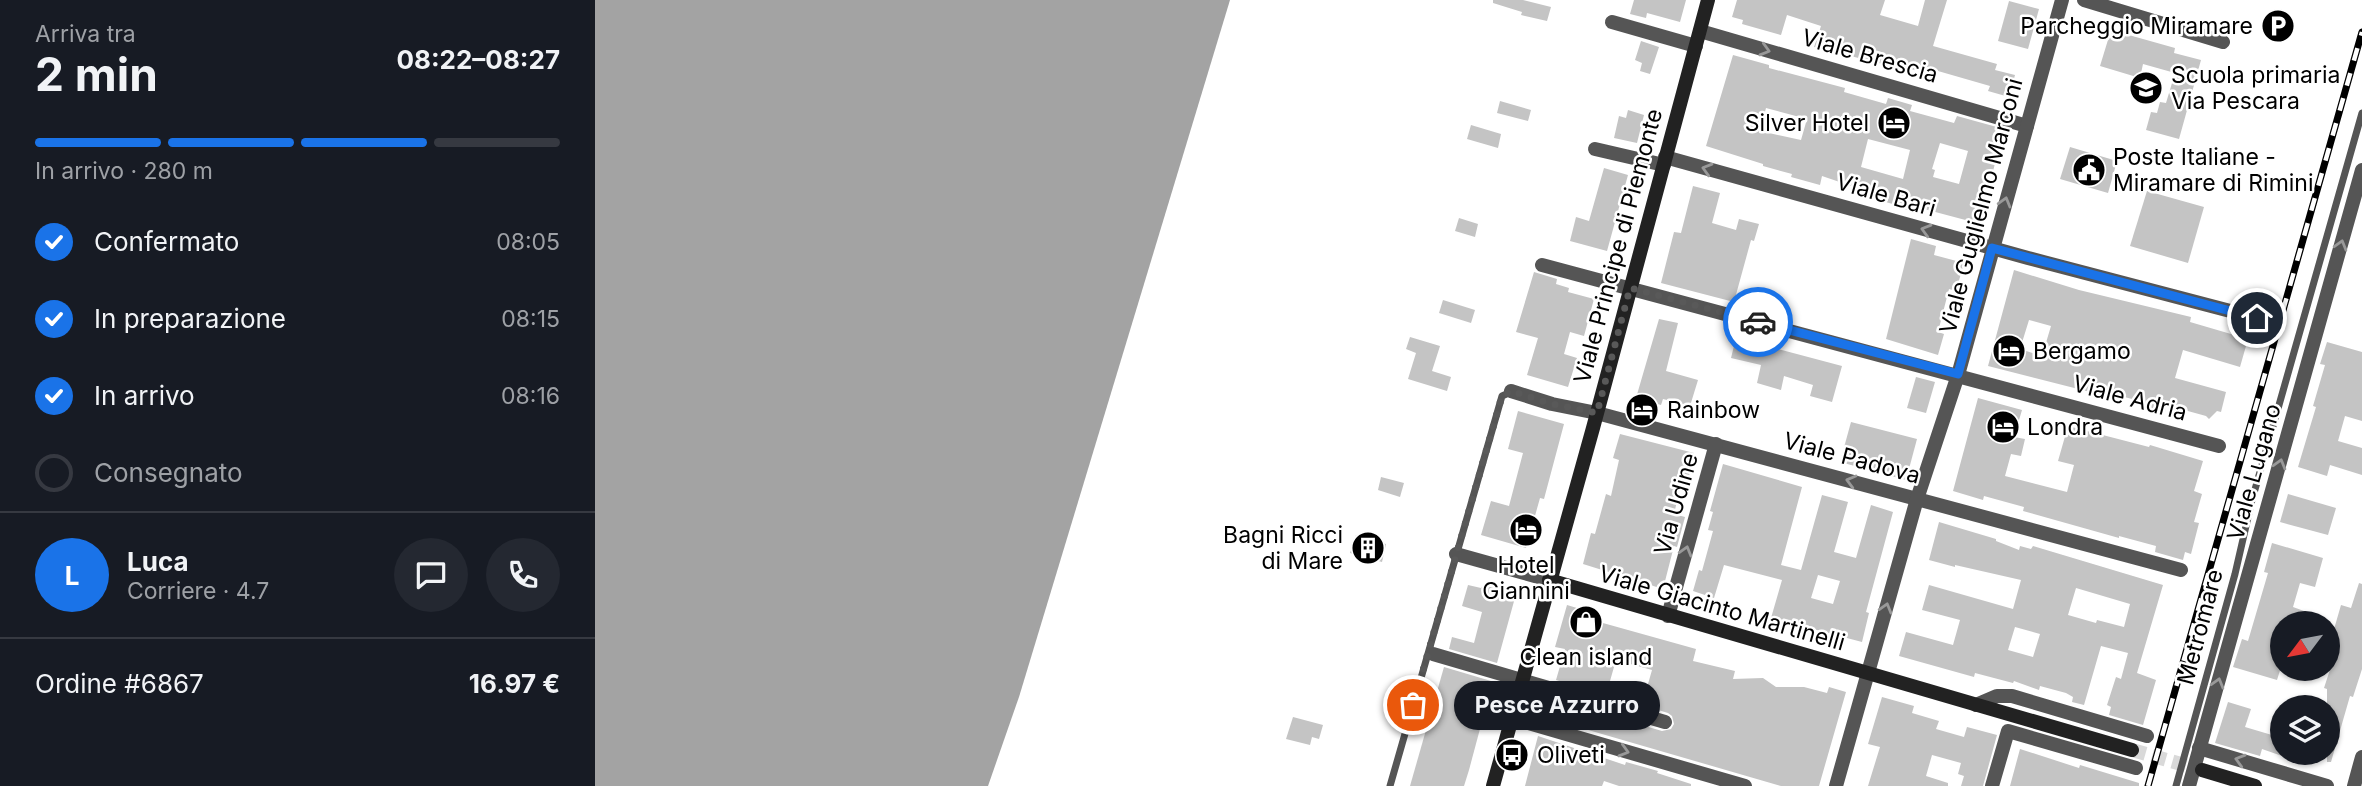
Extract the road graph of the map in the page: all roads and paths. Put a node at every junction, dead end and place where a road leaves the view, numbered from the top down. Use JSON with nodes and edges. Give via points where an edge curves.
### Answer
{"nodes":[{"id":1,"x":1708,"y":0,"type":"edge"},
{"id":2,"x":2062,"y":0,"type":"edge"},
{"id":3,"x":2084,"y":0,"type":"edge"},
{"id":4,"x":1612,"y":22,"type":"dead end"},
{"id":5,"x":1700,"y":31,"type":"junction"},
{"id":6,"x":2223,"y":42,"type":"dead end"},
{"id":7,"x":1696,"y":46,"type":"junction"},
{"id":8,"x":2362,"y":113,"type":"edge"},
{"id":9,"x":2027,"y":125,"type":"junction"},
{"id":10,"x":1595,"y":149,"type":"dead end"},
{"id":11,"x":1664,"y":161,"type":"junction"},
{"id":12,"x":2362,"y":170,"type":"edge"},
{"id":13,"x":1992,"y":248,"type":"junction"},
{"id":14,"x":1542,"y":265,"type":"dead end"},
{"id":15,"x":1630,"y":288,"type":"junction"},
{"id":16,"x":2257,"y":318,"type":"dead end"},
{"id":17,"x":1958,"y":374,"type":"junction"},
{"id":18,"x":1511,"y":391,"type":"joint"},
{"id":19,"x":1597,"y":413,"type":"junction"},
{"id":20,"x":1716,"y":444,"type":"junction"},
{"id":21,"x":2219,"y":446,"type":"dead end"},
{"id":22,"x":1917,"y":499,"type":"junction"},
{"id":23,"x":1456,"y":554,"type":"junction"},
{"id":24,"x":2181,"y":570,"type":"dead end"},
{"id":25,"x":1549,"y":580,"type":"junction"},
{"id":26,"x":1668,"y":617,"type":"junction"},
{"id":27,"x":1433,"y":654,"type":"dead end"},
{"id":28,"x":1867,"y":674,"type":"junction"},
{"id":29,"x":1522,"y":679,"type":"junction"},
{"id":30,"x":1976,"y":705,"type":"junction"},
{"id":31,"x":1511,"y":718,"type":"junction"},
{"id":32,"x":1665,"y":722,"type":"dead end"},
{"id":33,"x":2147,"y":736,"type":"dead end"},
{"id":34,"x":2199,"y":748,"type":"junction"},
{"id":35,"x":2132,"y":750,"type":"tunnel mouth"},
{"id":36,"x":2362,"y":757,"type":"edge"},
{"id":37,"x":2136,"y":768,"type":"tunnel mouth"},
{"id":38,"x":2202,"y":770,"type":"tunnel mouth"},
{"id":39,"x":1389,"y":786,"type":"edge"},
{"id":40,"x":1493,"y":786,"type":"edge"},
{"id":41,"x":1745,"y":786,"type":"edge"},
{"id":42,"x":1836,"y":786,"type":"edge"},
{"id":43,"x":1992,"y":786,"type":"edge"},
{"id":44,"x":2176,"y":786,"type":"edge"},
{"id":45,"x":2189,"y":786,"type":"edge"},
{"id":46,"x":2255,"y":786,"type":"edge"},
{"id":47,"x":2327,"y":786,"type":"edge"},
{"id":48,"x":2354,"y":786,"type":"edge"}],
"edges":[{"from":1,"to":5,"type":"street","name":"Viale Principe di Piemonte"},
{"from":2,"to":9,"type":"street","name":"Viale Guglielmo Marconi"},
{"from":3,"to":6,"type":"street"},
{"from":4,"to":7,"type":"street"},
{"from":5,"to":7,"type":"street","name":"Viale Principe di Piemonte"},
{"from":5,"to":9,"type":"street","name":"Viale Brescia","one_way":true},
{"from":7,"to":11,"type":"street","name":"Viale Principe di Piemonte"},
{"from":8,"to":44,"type":"lane","name":"Metromare"},
{"from":13,"to":9,"type":"street","name":"Viale Guglielmo Marconi","one_way":true},
{"from":10,"to":11,"type":"street","name":"Viale Bari"},
{"from":13,"to":11,"type":"street","name":"Viale Bari","one_way":true},
{"from":11,"to":15,"type":"street","name":"Viale Principe di Piemonte"},
{"from":34,"to":12,"type":"street","name":"Viale Lugano","one_way":true},
{"from":13,"to":16,"type":"street","name":"Viale Bari"},
{"from":13,"to":17,"type":"street","name":"Viale Guglielmo Marconi"},
{"from":14,"to":15,"type":"street","name":"Viale Adria"},
{"from":15,"to":17,"type":"street","name":"Viale Adria"},
{"from":15,"to":19,"type":"street","name":"Viale Principe di Piemonte"},
{"from":17,"to":21,"type":"street","name":"Viale Adria"},
{"from":17,"to":22,"type":"street","name":"Viale Guglielmo Marconi"},
{"from":18,"to":19,"type":"street","name":"Viale Padova"},
{"from":18,"to":23,"type":"lane","via":[[1502,396]]},
{"from":19,"to":20,"type":"street","name":"Viale Padova"},
{"from":19,"to":25,"type":"street","name":"Viale Principe di Piemonte"},
{"from":22,"to":20,"type":"street","name":"Viale Padova","one_way":true},
{"from":26,"to":20,"type":"street","name":"Via Udine","one_way":true},
{"from":22,"to":24,"type":"street","name":"Viale Padova"},
{"from":28,"to":22,"type":"street","name":"Viale Guglielmo Marconi","one_way":true},
{"from":23,"to":25,"type":"street","name":"Viale Giacinto Martinelli"},
{"from":23,"to":39,"type":"lane"},
{"from":25,"to":26,"type":"street","name":"Viale Giacinto Martinelli"},
{"from":25,"to":29,"type":"street","name":"Viale Principe di Piemonte"},
{"from":26,"to":28,"type":"street","name":"Viale Giacinto Martinelli"},
{"from":27,"to":29,"type":"street"},
{"from":28,"to":30,"type":"street","name":"Viale Giacinto Martinelli"},
{"from":28,"to":42,"type":"street","name":"Viale Guglielmo Marconi"},
{"from":29,"to":31,"type":"street","name":"Viale Principe di Piemonte"},
{"from":29,"to":32,"type":"street"},
{"from":30,"to":33,"type":"street","via":[[1997,696],[2012,696]]},
{"from":30,"to":35,"type":"street","name":"Viale Giacinto Martinelli"},
{"from":31,"to":40,"type":"street","name":"Viale Principe di Piemonte"},
{"from":31,"to":41,"type":"street","one_way":true},
{"from":34,"to":45,"type":"street","name":"Viale Lugano"},
{"from":47,"to":34,"type":"street","one_way":true},
{"from":36,"to":48,"type":"street"},
{"from":37,"to":43,"type":"street","via":[[2008,731]]},
{"from":38,"to":46,"type":"street"}]}
